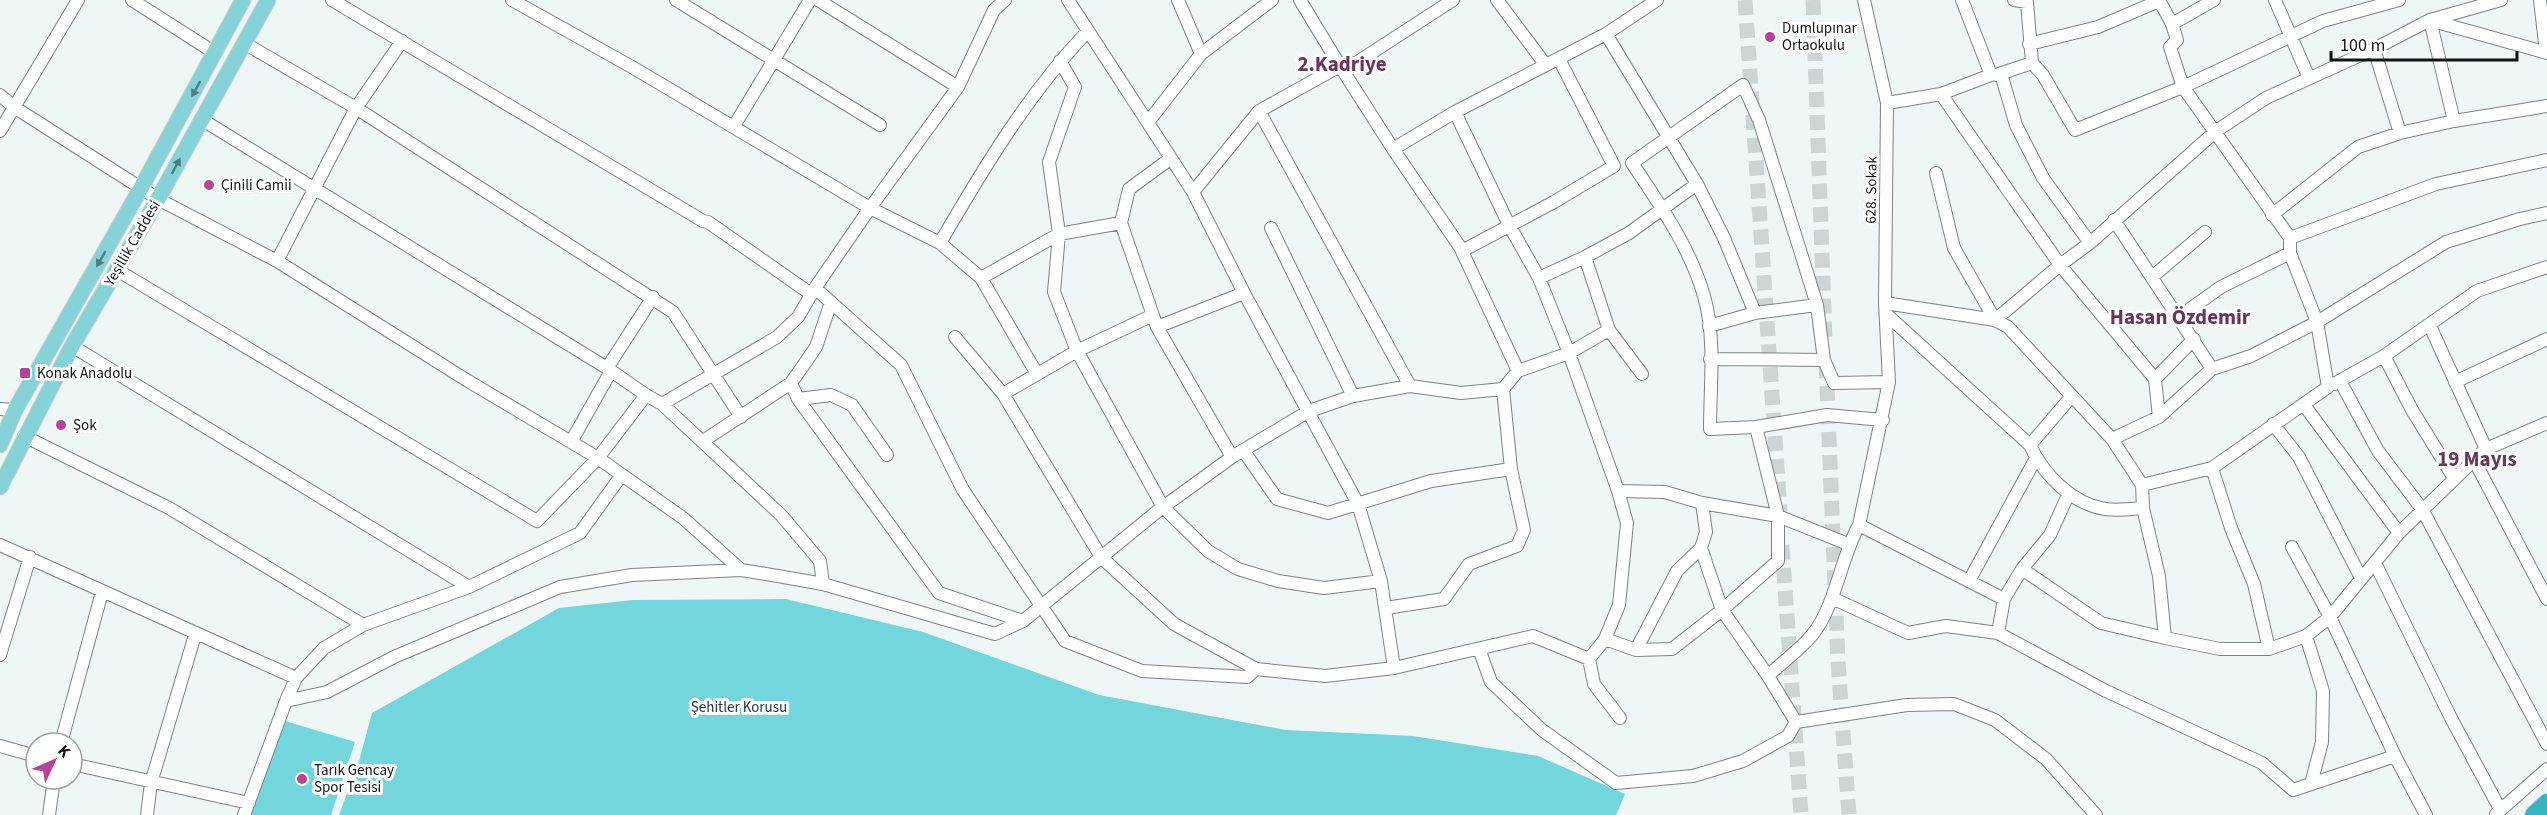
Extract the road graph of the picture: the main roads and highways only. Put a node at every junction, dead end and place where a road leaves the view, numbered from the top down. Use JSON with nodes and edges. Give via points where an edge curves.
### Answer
{"nodes":[{"id":1,"x":243,"y":0,"type":"edge"},
{"id":2,"x":268,"y":0,"type":"edge"},
{"id":3,"x":8,"y":409,"type":"edge"},
{"id":4,"x":24,"y":436,"type":"junction"},
{"id":5,"x":0,"y":445,"type":"edge"},
{"id":6,"x":0,"y":487,"type":"edge"},
{"id":7,"x":2547,"y":803,"type":"edge"},
{"id":8,"x":2534,"y":815,"type":"edge"}],
"edges":[{"from":1,"to":3,"type":"main road","name":"Yeşillik Caddesi","one_way":true,"via":[[141,188]]},
{"from":4,"to":2,"type":"main road","name":"Yeşillik Caddesi","one_way":true},
{"from":3,"to":4,"type":"main road","via":[[22,421]]},
{"from":3,"to":5,"type":"main road","name":"Yeşillik Caddesi"},
{"from":4,"to":6,"type":"main road","name":"Yeşillik Caddesi"},
{"from":7,"to":8,"type":"highway"}]}
